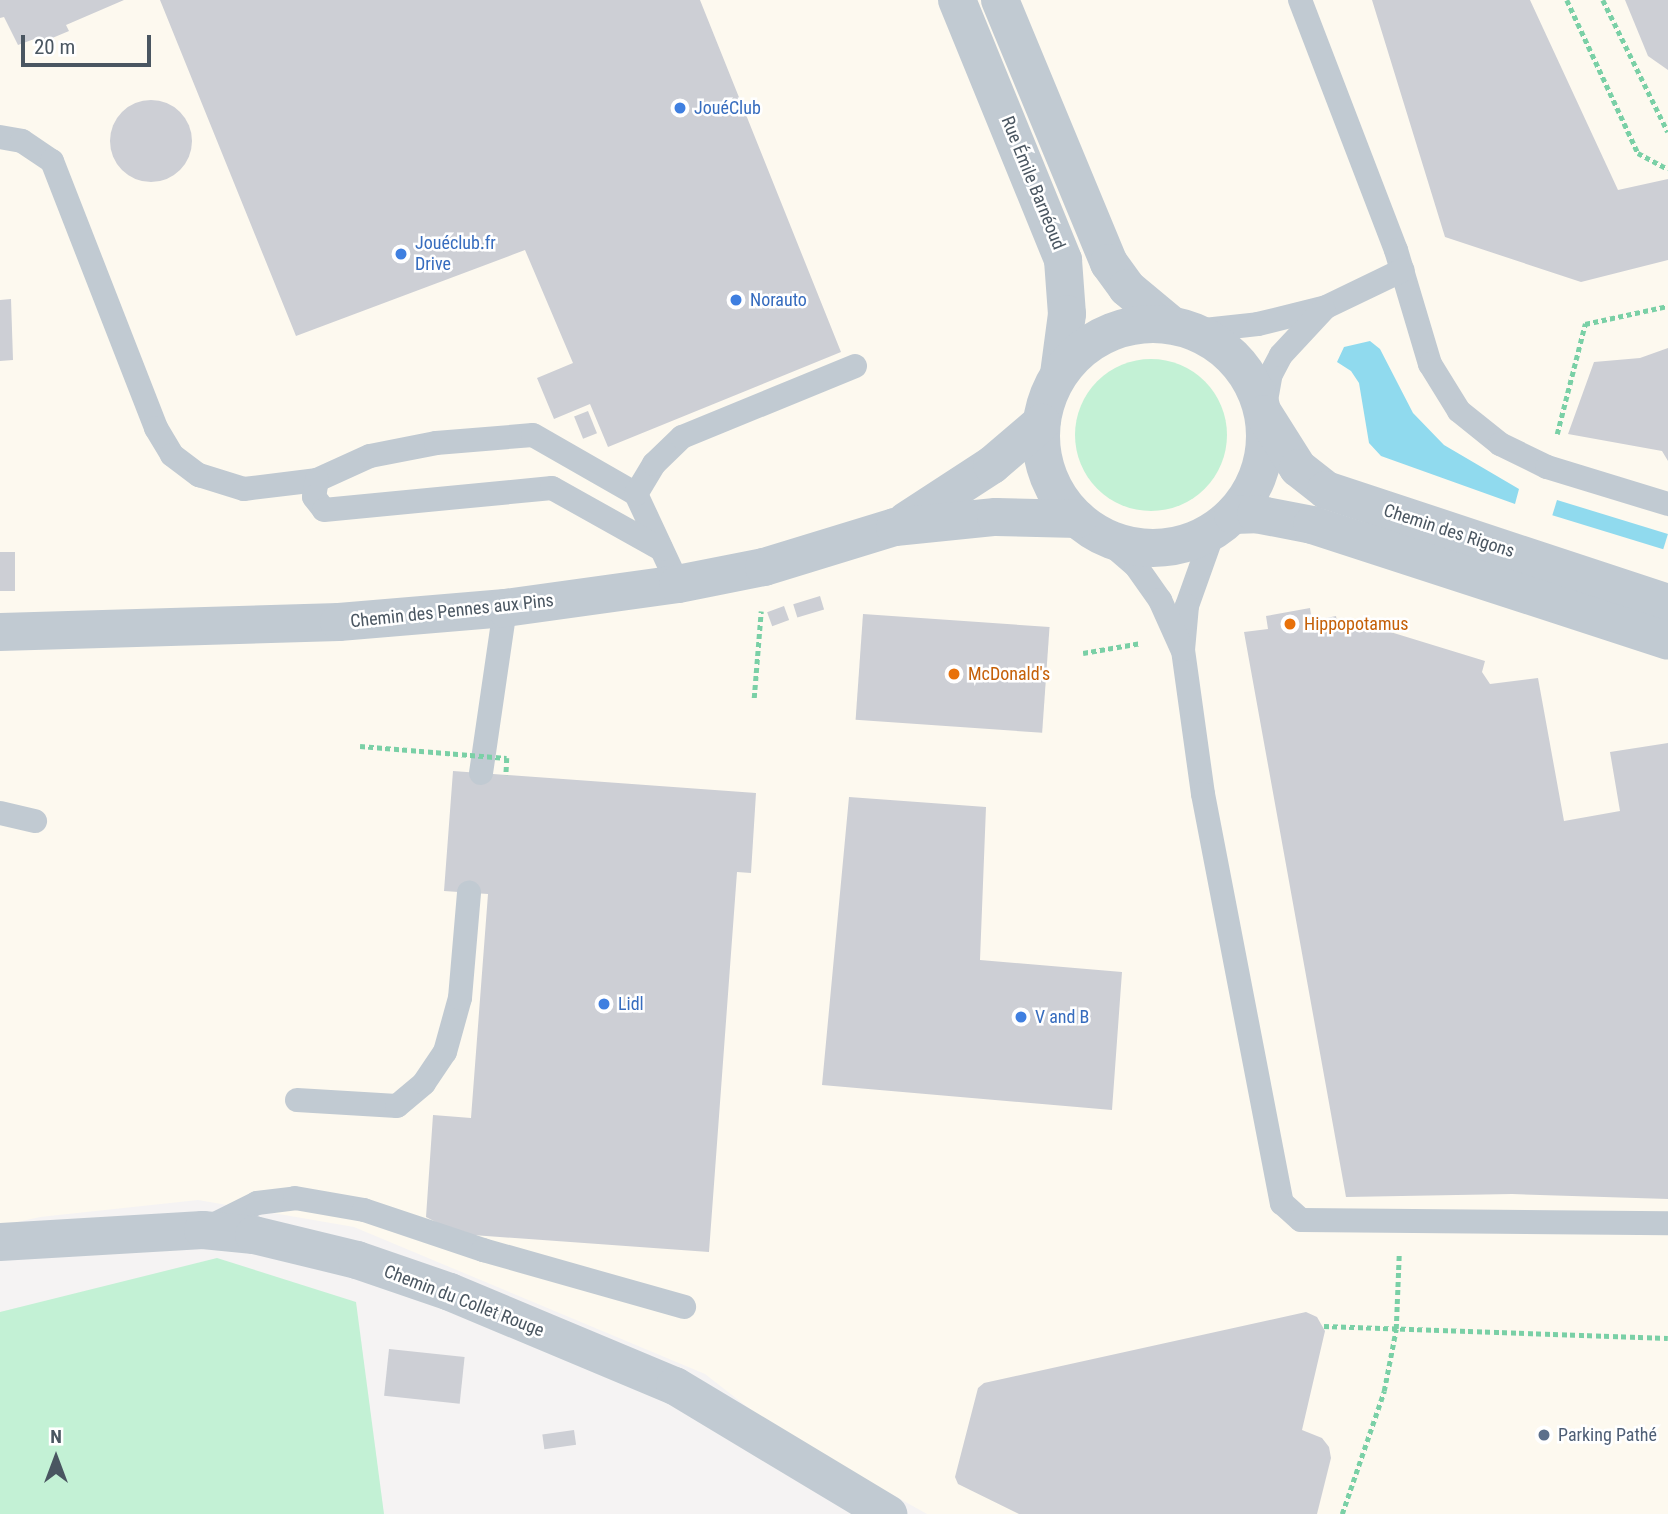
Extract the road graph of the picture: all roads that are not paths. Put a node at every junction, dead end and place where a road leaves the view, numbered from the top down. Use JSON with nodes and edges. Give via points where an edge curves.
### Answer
{"nodes":[{"id":1,"x":957,"y":0,"type":"edge"},
{"id":2,"x":1000,"y":0,"type":"edge"},
{"id":3,"x":1300,"y":0,"type":"edge"},
{"id":4,"x":0,"y":137,"type":"edge"},
{"id":5,"x":1403,"y":270,"type":"junction"},
{"id":6,"x":1326,"y":307,"type":"junction"},
{"id":7,"x":1183,"y":328,"type":"junction"},
{"id":8,"x":855,"y":366,"type":"dead end"},
{"id":9,"x":1059,"y":374,"type":"junction"},
{"id":10,"x":1264,"y":412,"type":"junction"},
{"id":11,"x":1041,"y":422,"type":"junction"},
{"id":12,"x":317,"y":480,"type":"junction"},
{"id":13,"x":636,"y":494,"type":"junction"},
{"id":14,"x":1668,"y":505,"type":"edge"},
{"id":15,"x":1224,"y":523,"type":"junction"},
{"id":16,"x":895,"y":527,"type":"junction"},
{"id":17,"x":1089,"y":527,"type":"junction"},
{"id":18,"x":662,"y":549,"type":"junction"},
{"id":19,"x":678,"y":584,"type":"junction"},
{"id":20,"x":1668,"y":603,"type":"edge"},
{"id":21,"x":505,"y":608,"type":"junction"},
{"id":22,"x":0,"y":632,"type":"edge"},
{"id":23,"x":1668,"y":641,"type":"edge"},
{"id":24,"x":1183,"y":650,"type":"junction"},
{"id":25,"x":481,"y":773,"type":"dead end"},
{"id":26,"x":0,"y":813,"type":"edge"},
{"id":27,"x":35,"y":821,"type":"dead end"},
{"id":28,"x":469,"y":892,"type":"dead end"},
{"id":29,"x":297,"y":1100,"type":"dead end"},
{"id":30,"x":1668,"y":1223,"type":"edge"},
{"id":31,"x":202,"y":1230,"type":"junction"},
{"id":32,"x":0,"y":1242,"type":"edge"},
{"id":33,"x":684,"y":1307,"type":"dead end"},
{"id":34,"x":888,"y":1514,"type":"edge"}],
"edges":[{"from":1,"to":9,"type":"street","name":"Rue Émile Barnéoud","via":[[1063,260],[1067,314]]},
{"from":2,"to":7,"type":"street","via":[[1109,263],[1127,288]]},
{"from":3,"to":5,"type":"lane"},
{"from":4,"to":12,"type":"lane","via":[[22,141],[52,161],[156,428],[172,455],[199,475],[244,489]]},
{"from":5,"to":6,"type":"lane"},
{"from":5,"to":14,"type":"lane","via":[[1430,364],[1459,411],[1500,444],[1547,467]]},
{"from":6,"to":7,"type":"lane","via":[[1258,324]]},
{"from":6,"to":10,"type":"lane","via":[[1281,355],[1271,374]]},
{"from":7,"to":9,"type":"street","via":[[1145,323],[1108,333],[1076,354]]},
{"from":7,"to":10,"type":"street","via":[[1236,360],[1251,380]]},
{"from":8,"to":13,"type":"lane","via":[[682,437],[653,464]]},
{"from":9,"to":11,"type":"street"},
{"from":10,"to":15,"type":"street","via":[[1265,448],[1255,485]]},
{"from":10,"to":20,"type":"street","name":"Chemin des Rigons","via":[[1298,468],[1326,490]]},
{"from":11,"to":16,"type":"street","name":"Chemin des Pennes aux Pins","via":[[992,465]]},
{"from":11,"to":17,"type":"street","via":[[1043,459],[1055,492]]},
{"from":12,"to":13,"type":"lane","via":[[370,456],[436,443],[533,435]]},
{"from":12,"to":18,"type":"lane","via":[[314,497],[324,510],[552,488]]},
{"from":13,"to":18,"type":"lane"},
{"from":15,"to":17,"type":"street","via":[[1182,543],[1150,548]]},
{"from":15,"to":23,"type":"street","name":"Chemin des Rigons","via":[[1256,514],[1312,525]]},
{"from":15,"to":24,"type":"lane","via":[[1187,606]]},
{"from":16,"to":17,"type":"street","name":"Chemin des Pennes aux Pins","via":[[996,517]]},
{"from":16,"to":19,"type":"street","name":"Chemin des Pennes aux Pins","via":[[764,566]]},
{"from":17,"to":24,"type":"lane","via":[[1144,577]]},
{"from":18,"to":19,"type":"lane"},
{"from":19,"to":21,"type":"street","name":"Chemin des Pennes aux Pins"},
{"from":21,"to":22,"type":"street","name":"Chemin des Pennes aux Pins","via":[[339,621]]},
{"from":21,"to":25,"type":"lane"},
{"from":24,"to":30,"type":"lane","via":[[1203,794],[1282,1203],[1301,1220]]},
{"from":26,"to":27,"type":"lane"},
{"from":28,"to":29,"type":"lane","via":[[460,998],[445,1052],[424,1083],[397,1106]]},
{"from":31,"to":32,"type":"street","name":"Chemin du Collet Rouge"},
{"from":31,"to":33,"type":"lane","via":[[257,1203],[295,1198],[365,1210],[483,1250]]},
{"from":31,"to":34,"type":"street","name":"Chemin du Collet Rouge","via":[[254,1235],[356,1260],[450,1292],[675,1386]]}]}
